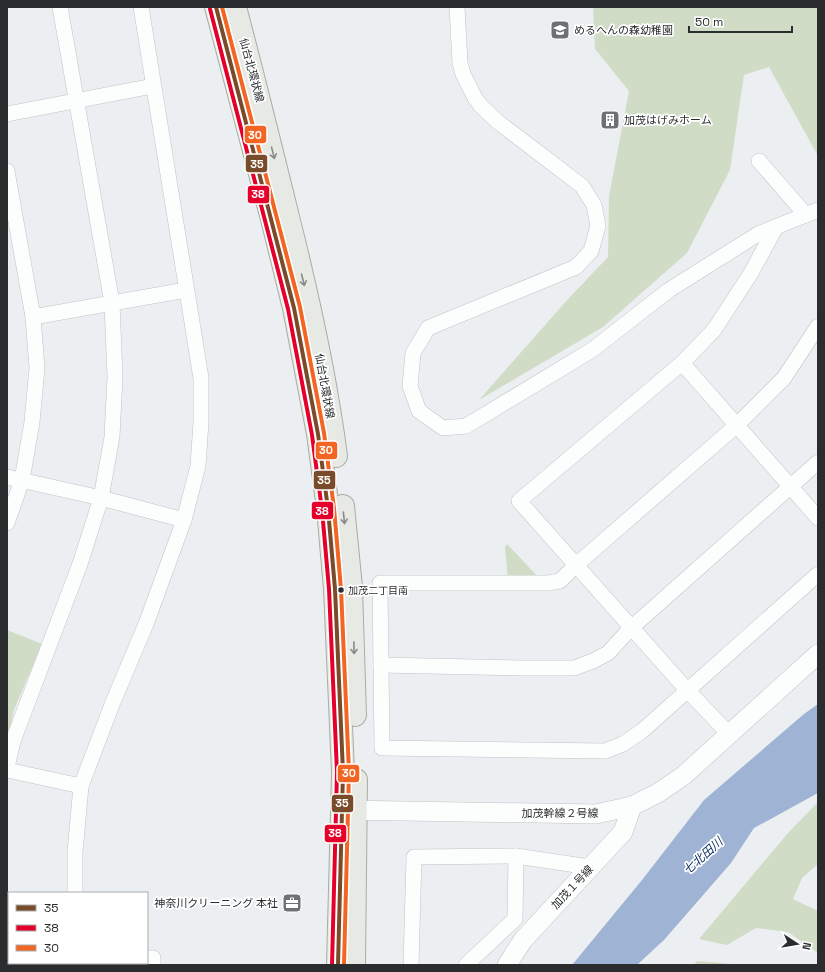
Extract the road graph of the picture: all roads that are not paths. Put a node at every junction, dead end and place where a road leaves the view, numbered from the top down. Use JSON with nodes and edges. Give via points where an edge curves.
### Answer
{"nodes":[{"id":1,"x":60,"y":7,"type":"edge"},
{"id":2,"x":141,"y":7,"type":"edge"},
{"id":3,"x":216,"y":7,"type":"edge"},
{"id":4,"x":235,"y":7,"type":"edge"},
{"id":5,"x":457,"y":7,"type":"edge"},
{"id":6,"x":153,"y":86,"type":"junction"},
{"id":7,"x":77,"y":100,"type":"junction"},
{"id":8,"x":7,"y":114,"type":"edge"},
{"id":9,"x":759,"y":161,"type":"dead end"},
{"id":10,"x":7,"y":171,"type":"edge"},
{"id":11,"x":812,"y":213,"type":"edge"},
{"id":12,"x":776,"y":227,"type":"junction"},
{"id":13,"x":186,"y":290,"type":"junction"},
{"id":14,"x":112,"y":303,"type":"junction"},
{"id":15,"x":33,"y":317,"type":"junction"},
{"id":16,"x":818,"y":326,"type":"edge"},
{"id":17,"x":682,"y":363,"type":"junction"},
{"id":18,"x":737,"y":426,"type":"junction"},
{"id":19,"x":818,"y":462,"type":"edge"},
{"id":20,"x":7,"y":476,"type":"edge"},
{"id":21,"x":22,"y":480,"type":"junction"},
{"id":22,"x":791,"y":487,"type":"junction"},
{"id":23,"x":101,"y":498,"type":"junction"},
{"id":24,"x":818,"y":518,"type":"edge"},
{"id":25,"x":184,"y":520,"type":"junction"},
{"id":26,"x":7,"y":523,"type":"edge"},
{"id":27,"x":576,"y":565,"type":"junction"},
{"id":28,"x":818,"y":574,"type":"edge"},
{"id":29,"x":631,"y":628,"type":"junction"},
{"id":30,"x":818,"y":654,"type":"edge"},
{"id":31,"x":381,"y":665,"type":"junction"},
{"id":32,"x":687,"y":690,"type":"junction"},
{"id":33,"x":730,"y":734,"type":"junction"},
{"id":34,"x":7,"y":768,"type":"edge"},
{"id":35,"x":81,"y":786,"type":"junction"},
{"id":36,"x":632,"y":806,"type":"junction"},
{"id":37,"x":349,"y":810,"type":"junction"},
{"id":38,"x":516,"y":856,"type":"junction"},
{"id":39,"x":590,"y":868,"type":"junction"},
{"id":40,"x":75,"y":892,"type":"edge"},
{"id":41,"x":148,"y":958,"type":"edge"},
{"id":42,"x":153,"y":965,"type":"edge"},
{"id":43,"x":338,"y":965,"type":"edge"},
{"id":44,"x":354,"y":965,"type":"edge"},
{"id":45,"x":411,"y":965,"type":"edge"},
{"id":46,"x":466,"y":965,"type":"edge"},
{"id":47,"x":507,"y":965,"type":"edge"}],
"edges":[{"from":1,"to":7,"type":"street"},
{"from":2,"to":6,"type":"street"},
{"from":3,"to":37,"type":"main road","name":"仙台北環状線","via":[[294,308],[318,434],[335,590],[343,772]]},
{"from":4,"to":37,"type":"main road","name":"仙台北環状線","one_way":true,"via":[[311,310],[330,408],[351,587],[354,648]]},
{"from":5,"to":12,"type":"street","via":[[460,63],[475,98],[498,122],[582,186],[594,205],[598,226],[591,251],[576,267],[428,328],[413,353],[410,386],[419,411],[437,424],[443,428],[466,426],[592,350],[669,290],[758,234]]},
{"from":6,"to":7,"type":"street"},
{"from":6,"to":13,"type":"street"},
{"from":7,"to":8,"type":"street"},
{"from":7,"to":14,"type":"street"},
{"from":9,"to":11,"type":"street"},
{"from":10,"to":15,"type":"street"},
{"from":11,"to":12,"type":"street"},
{"from":12,"to":17,"type":"street","via":[[751,273],[714,330]]},
{"from":13,"to":14,"type":"street"},
{"from":13,"to":25,"type":"street","via":[[201,378],[201,422],[198,466]]},
{"from":14,"to":15,"type":"street"},
{"from":14,"to":23,"type":"street","via":[[115,377],[112,438]]},
{"from":15,"to":21,"type":"street","via":[[37,368],[32,422]]},
{"from":16,"to":18,"type":"street","via":[[784,378]]},
{"from":17,"to":18,"type":"street"},
{"from":17,"to":27,"type":"street","via":[[519,501]]},
{"from":18,"to":22,"type":"street"},
{"from":18,"to":27,"type":"street"},
{"from":19,"to":22,"type":"street"},
{"from":20,"to":21,"type":"street"},
{"from":21,"to":23,"type":"street"},
{"from":21,"to":26,"type":"street"},
{"from":22,"to":24,"type":"street"},
{"from":22,"to":29,"type":"street"},
{"from":23,"to":25,"type":"street"},
{"from":23,"to":34,"type":"street","via":[[80,564],[13,741]]},
{"from":25,"to":35,"type":"street","via":[[146,624],[112,702]]},
{"from":27,"to":29,"type":"street"},
{"from":27,"to":31,"type":"street","via":[[560,581],[548,583],[380,583]]},
{"from":28,"to":32,"type":"street"},
{"from":29,"to":31,"type":"street","via":[[608,653],[574,668]]},
{"from":29,"to":32,"type":"street"},
{"from":30,"to":33,"type":"street","name":"加茂幹線２号線"},
{"from":31,"to":32,"type":"street","via":[[382,748],[604,751],[623,744],[642,731]]},
{"from":32,"to":33,"type":"street"},
{"from":33,"to":36,"type":"street","name":"加茂幹線２号線","via":[[683,776]]},
{"from":34,"to":35,"type":"street"},
{"from":35,"to":40,"type":"street","via":[[75,852]]},
{"from":36,"to":37,"type":"street","name":"加茂幹線２号線","via":[[596,814]]},
{"from":36,"to":39,"type":"street","name":"加茂１号線","via":[[623,832]]},
{"from":37,"to":43,"type":"main road","name":"仙台北環状線"},
{"from":37,"to":44,"type":"main road","name":"仙台北環状線"},
{"from":38,"to":39,"type":"street"},
{"from":38,"to":45,"type":"street","via":[[414,857]]},
{"from":38,"to":46,"type":"street","via":[[515,919]]},
{"from":39,"to":47,"type":"street","name":"加茂１号線","via":[[523,940]]},
{"from":41,"to":42,"type":"street","via":[[153,958]]}]}
